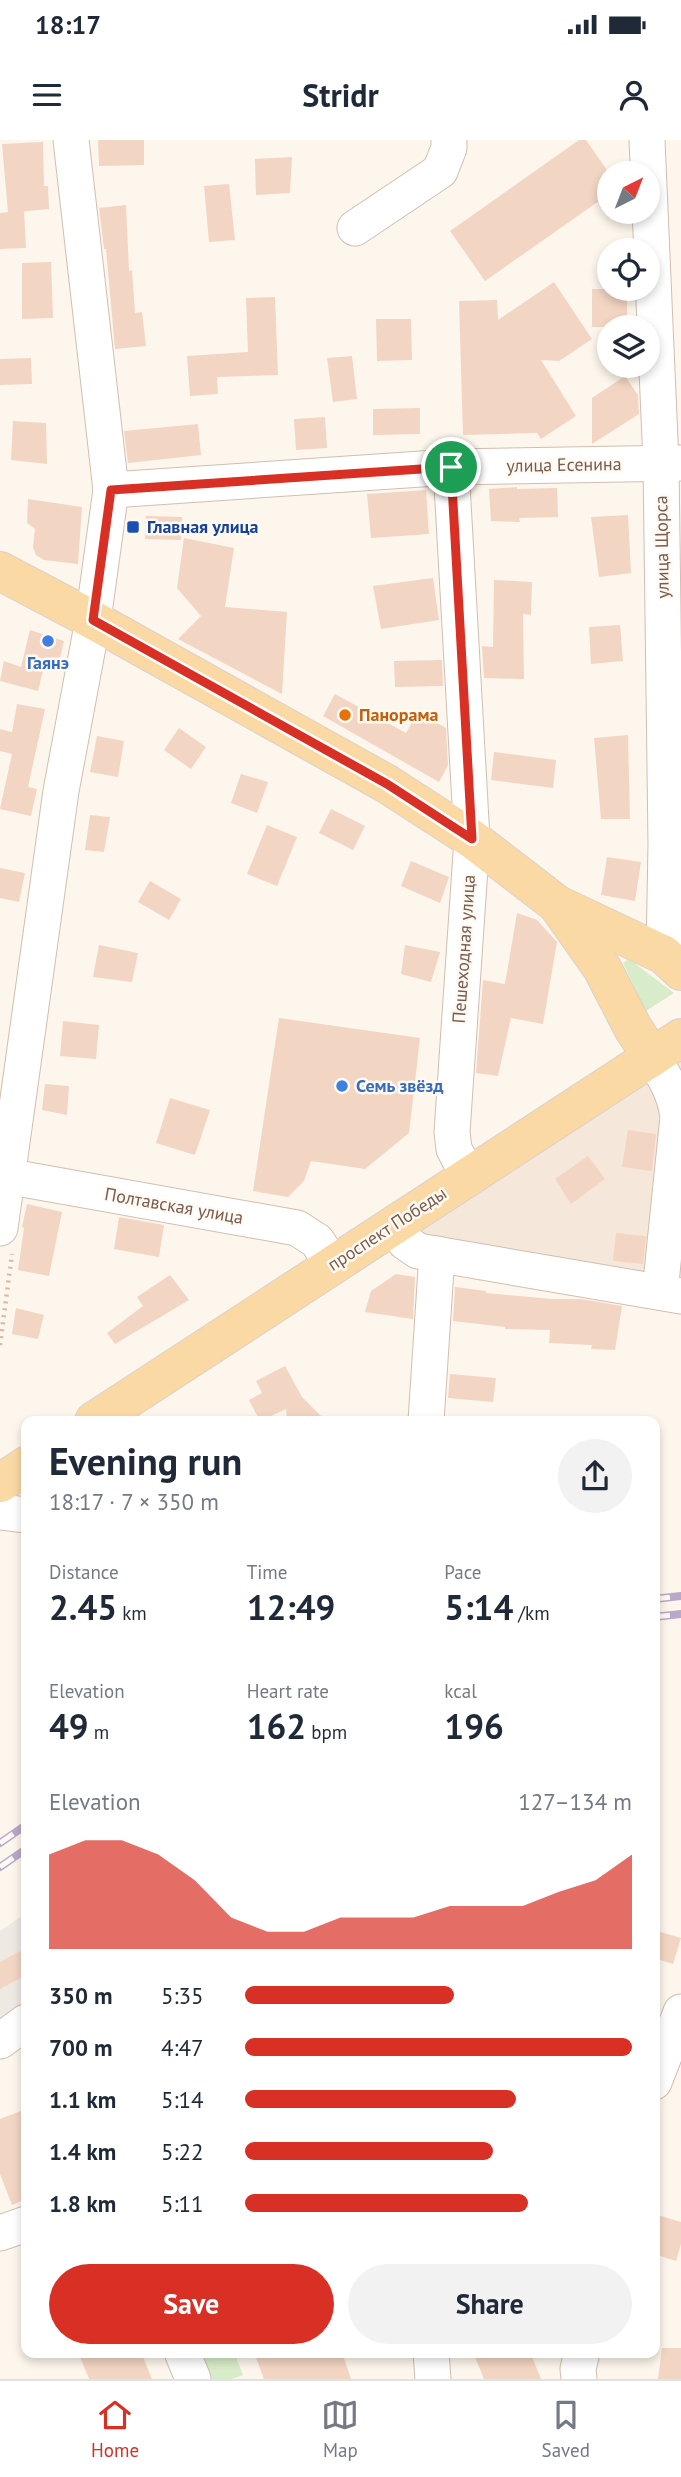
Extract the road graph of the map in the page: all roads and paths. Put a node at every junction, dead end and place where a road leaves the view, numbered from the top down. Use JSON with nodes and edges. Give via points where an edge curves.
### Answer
{"nodes":[{"id":1,"x":71,"y":140,"type":"edge"},
{"id":2,"x":449,"y":140,"type":"edge"},
{"id":3,"x":648,"y":140,"type":"edge"},
{"id":4,"x":355,"y":228,"type":"dead end"},
{"id":5,"x":667,"y":280,"type":"edge"},
{"id":6,"x":671,"y":463,"type":"edge"},
{"id":7,"x":451,"y":467,"type":"junction"},
{"id":8,"x":111,"y":490,"type":"junction"},
{"id":9,"x":0,"y":570,"type":"edge"},
{"id":10,"x":93,"y":620,"type":"junction"},
{"id":11,"x":472,"y":839,"type":"junction"},
{"id":12,"x":558,"y":905,"type":"junction"},
{"id":13,"x":673,"y":963,"type":"edge"},
{"id":14,"x":666,"y":1048,"type":"edge"},
{"id":15,"x":4,"y":1176,"type":"edge"},
{"id":16,"x":468,"y":1176,"type":"junction"},
{"id":17,"x":393,"y":1225,"type":"junction"},
{"id":18,"x":0,"y":1228,"type":"edge"},
{"id":19,"x":437,"y":1254,"type":"junction"},
{"id":20,"x":333,"y":1265,"type":"junction"},
{"id":21,"x":670,"y":1294,"type":"edge"},
{"id":22,"x":102,"y":1416,"type":"edge"},
{"id":23,"x":426,"y":1416,"type":"edge"},
{"id":24,"x":21,"y":1469,"type":"edge"},
{"id":25,"x":0,"y":1483,"type":"edge"},
{"id":26,"x":0,"y":1512,"type":"edge"},
{"id":27,"x":21,"y":1515,"type":"edge"},
{"id":28,"x":660,"y":2003,"type":"edge"},
{"id":29,"x":681,"y":2014,"type":"edge"},
{"id":30,"x":21,"y":2026,"type":"edge"},
{"id":31,"x":0,"y":2041,"type":"edge"},
{"id":32,"x":660,"y":2067,"type":"edge"},
{"id":33,"x":21,"y":2226,"type":"edge"},
{"id":34,"x":0,"y":2233,"type":"edge"},
{"id":35,"x":185,"y":2358,"type":"edge"},
{"id":36,"x":431,"y":2358,"type":"edge"},
{"id":37,"x":581,"y":2358,"type":"edge"},
{"id":38,"x":193,"y":2379,"type":"edge"},
{"id":39,"x":433,"y":2379,"type":"edge"},
{"id":40,"x":579,"y":2379,"type":"edge"}],
"edges":[{"from":1,"to":8,"type":"street"},
{"from":2,"to":4,"type":"street","via":[[440,171]]},
{"from":3,"to":5,"type":"street","name":"улица Щорса"},
{"from":5,"to":6,"type":"street","name":"улица Щорса"},
{"from":6,"to":7,"type":"street","name":"улица Есенина"},
{"from":6,"to":13,"type":"street","name":"улица Щорса","via":[[666,843]]},
{"from":7,"to":8,"type":"street","name":"улица Есенина"},
{"from":7,"to":11,"type":"street","name":"Пешеходная улица"},
{"from":8,"to":10,"type":"street"},
{"from":9,"to":10,"type":"main road"},
{"from":10,"to":11,"type":"main road","via":[[387,784]]},
{"from":10,"to":15,"type":"street","via":[[61,791]]},
{"from":11,"to":12,"type":"main road"},
{"from":11,"to":16,"type":"street","name":"Пешеходная улица","via":[[452,1132],[454,1149]]},
{"from":12,"to":13,"type":"main road"},
{"from":12,"to":14,"type":"main road","via":[[602,968],[628,1019]]},
{"from":14,"to":16,"type":"main road","name":"проспект Победы"},
{"from":14,"to":21,"type":"street","via":[[678,1117]]},
{"from":15,"to":18,"type":"street"},
{"from":15,"to":20,"type":"street","name":"Полтавская улица","via":[[297,1228],[317,1241]]},
{"from":16,"to":17,"type":"main road","name":"проспект Победы"},
{"from":17,"to":19,"type":"street","via":[[418,1251]]},
{"from":17,"to":20,"type":"main road","name":"проспект Победы"},
{"from":19,"to":21,"type":"street"},
{"from":19,"to":23,"type":"street"},
{"from":20,"to":22,"type":"main road","name":"проспект Победы"},
{"from":24,"to":25,"type":"main road"},
{"from":26,"to":27,"type":"street"},
{"from":28,"to":29,"type":"street"},
{"from":29,"to":32,"type":"street"},
{"from":30,"to":31,"type":"street"},
{"from":33,"to":34,"type":"street"},
{"from":35,"to":38,"type":"street"},
{"from":36,"to":39,"type":"street"},
{"from":37,"to":40,"type":"street"}]}
